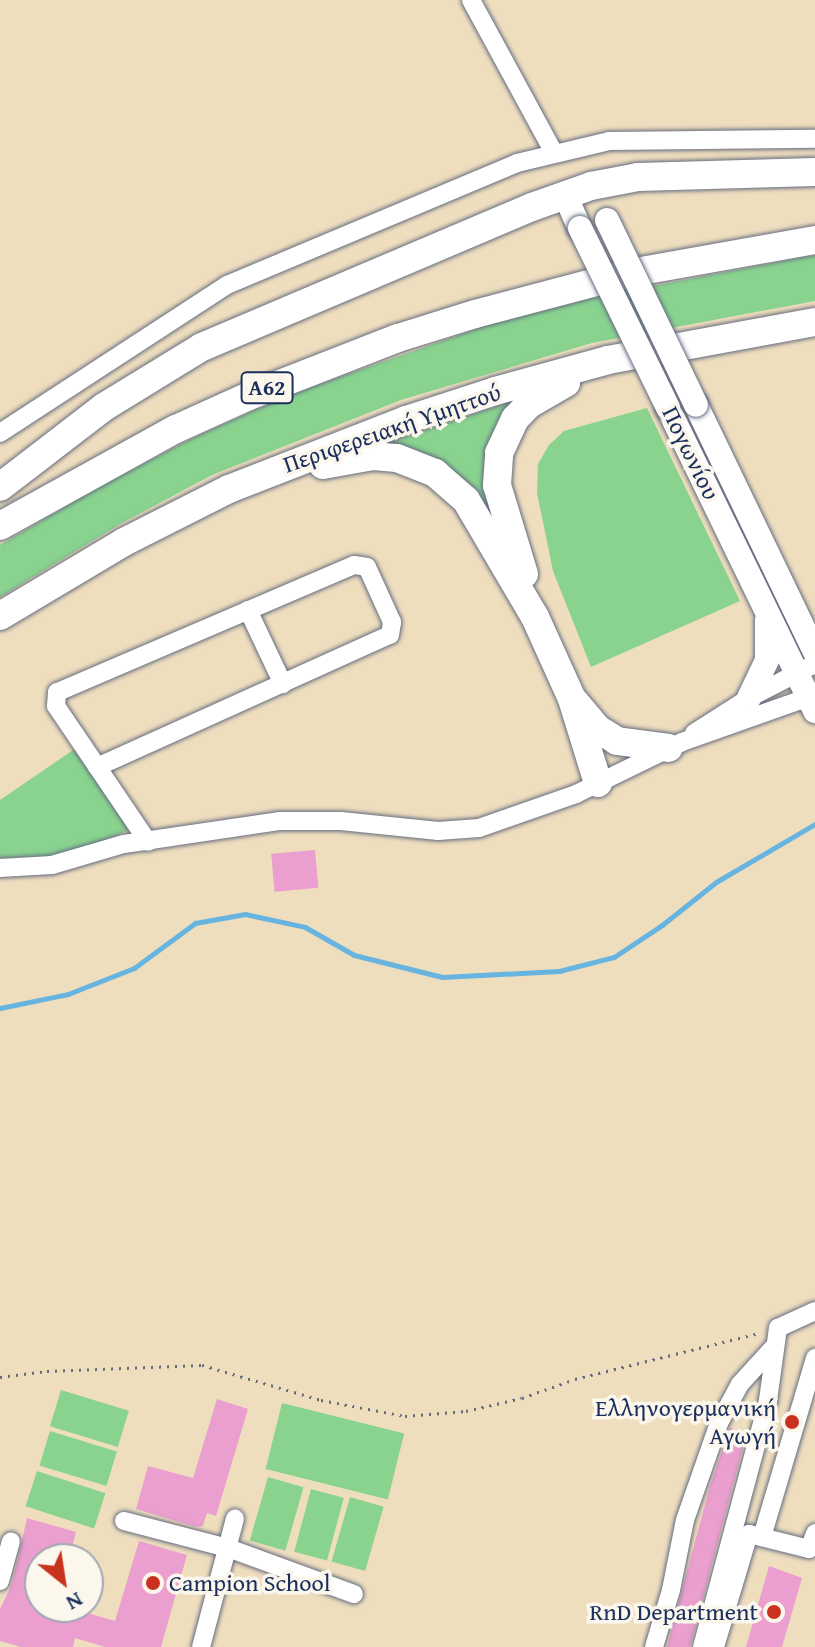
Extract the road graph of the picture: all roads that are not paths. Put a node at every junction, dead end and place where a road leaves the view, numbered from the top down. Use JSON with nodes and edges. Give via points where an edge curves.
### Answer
{"nodes":[{"id":1,"x":471,"y":0,"type":"edge"},
{"id":2,"x":815,"y":139,"type":"edge"},
{"id":3,"x":554,"y":153,"type":"junction"},
{"id":4,"x":815,"y":172,"type":"edge"},
{"id":5,"x":578,"y":191,"type":"junction"},
{"id":6,"x":815,"y":240,"type":"edge"},
{"id":7,"x":815,"y":322,"type":"edge"},
{"id":8,"x":645,"y":353,"type":"junction"},
{"id":9,"x":0,"y":433,"type":"edge"},
{"id":10,"x":0,"y":487,"type":"edge"},
{"id":11,"x":229,"y":489,"type":"junction"},
{"id":12,"x":0,"y":526,"type":"edge"},
{"id":13,"x":764,"y":602,"type":"junction"},
{"id":14,"x":248,"y":610,"type":"junction"},
{"id":15,"x":0,"y":616,"type":"edge"},
{"id":16,"x":535,"y":617,"type":"junction"},
{"id":17,"x":815,"y":652,"type":"edge"},
{"id":18,"x":806,"y":668,"type":"edge"},
{"id":19,"x":283,"y":684,"type":"junction"},
{"id":20,"x":749,"y":698,"type":"junction"},
{"id":21,"x":813,"y":701,"type":"edge"},
{"id":22,"x":580,"y":709,"type":"junction"},
{"id":23,"x":676,"y":745,"type":"junction"},
{"id":24,"x":97,"y":767,"type":"junction"},
{"id":25,"x":605,"y":780,"type":"junction"},
{"id":26,"x":148,"y":842,"type":"junction"},
{"id":27,"x":0,"y":868,"type":"edge"},
{"id":28,"x":815,"y":1311,"type":"edge"},
{"id":29,"x":773,"y":1348,"type":"junction"},
{"id":30,"x":815,"y":1358,"type":"edge"},
{"id":31,"x":235,"y":1518,"type":"dead end"},
{"id":32,"x":124,"y":1521,"type":"dead end"},
{"id":33,"x":815,"y":1533,"type":"edge"},
{"id":34,"x":762,"y":1537,"type":"junction"},
{"id":35,"x":11,"y":1541,"type":"dead end"},
{"id":36,"x":228,"y":1548,"type":"junction"},
{"id":37,"x":0,"y":1581,"type":"edge"},
{"id":38,"x":354,"y":1594,"type":"dead end"},
{"id":39,"x":201,"y":1647,"type":"edge"},
{"id":40,"x":654,"y":1647,"type":"edge"},
{"id":41,"x":702,"y":1647,"type":"edge"},
{"id":42,"x":715,"y":1647,"type":"edge"}],
"edges":[{"from":1,"to":3,"type":"street"},
{"from":2,"to":3,"type":"street","via":[[609,141]]},
{"from":3,"to":9,"type":"street","via":[[517,163],[227,285]]},
{"from":4,"to":5,"type":"highway","via":[[669,175]]},
{"from":5,"to":10,"type":"highway","via":[[202,347],[104,407]]},
{"from":5,"to":13,"type":"main road","name":"Πογωνίου","bridge":true,"via":[[580,228]]},
{"from":5,"to":17,"type":"main road","name":"Πογωνίου","bridge":true,"via":[[607,220]]},
{"from":6,"to":12,"type":"highway","number":"Α62","via":[[617,276],[398,338],[176,429]]},
{"from":7,"to":8,"type":"highway","name":"Περιφερειακή Υμηττού"},
{"from":8,"to":11,"type":"highway","name":"Περιφερειακή Υμηττού","via":[[495,391],[322,450]]},
{"from":8,"to":16,"type":"highway","via":[[541,394],[505,435],[497,485]]},
{"from":11,"to":15,"type":"highway","name":"Περιφερειακή Υμηττού","via":[[124,542]]},
{"from":11,"to":16,"type":"highway","via":[[276,482],[349,458],[397,458],[417,464],[466,500]]},
{"from":13,"to":18,"type":"main road","name":"Πογωνίου"},
{"from":13,"to":20,"type":"main road","via":[[768,652]]},
{"from":14,"to":19,"type":"street"},
{"from":14,"to":19,"type":"street","via":[[354,565],[369,571],[392,622],[390,635]]},
{"from":14,"to":24,"type":"street","via":[[57,692],[56,706]]},
{"from":16,"to":22,"type":"highway"},
{"from":18,"to":20,"type":"street"},
{"from":18,"to":21,"type":"main road","name":"Πογωνίου"},
{"from":19,"to":24,"type":"street"},
{"from":20,"to":23,"type":"street"},
{"from":21,"to":23,"type":"street"},
{"from":22,"to":23,"type":"highway","via":[[617,741]]},
{"from":22,"to":25,"type":"highway","via":[[604,745]]},
{"from":23,"to":25,"type":"street"},
{"from":24,"to":26,"type":"street"},
{"from":25,"to":26,"type":"street","via":[[512,818],[460,831],[299,820]]},
{"from":26,"to":27,"type":"street","via":[[52,865]]},
{"from":28,"to":29,"type":"street","via":[[778,1328]]},
{"from":29,"to":40,"type":"street","via":[[740,1384],[719,1423],[685,1520]]},
{"from":29,"to":41,"type":"street","via":[[768,1400]]},
{"from":30,"to":34,"type":"street"},
{"from":31,"to":36,"type":"street"},
{"from":32,"to":36,"type":"street"},
{"from":33,"to":34,"type":"street","via":[[809,1549]]},
{"from":34,"to":42,"type":"street","via":[[749,1534]]},
{"from":35,"to":37,"type":"street"},
{"from":36,"to":38,"type":"street"},
{"from":36,"to":39,"type":"street"}]}
